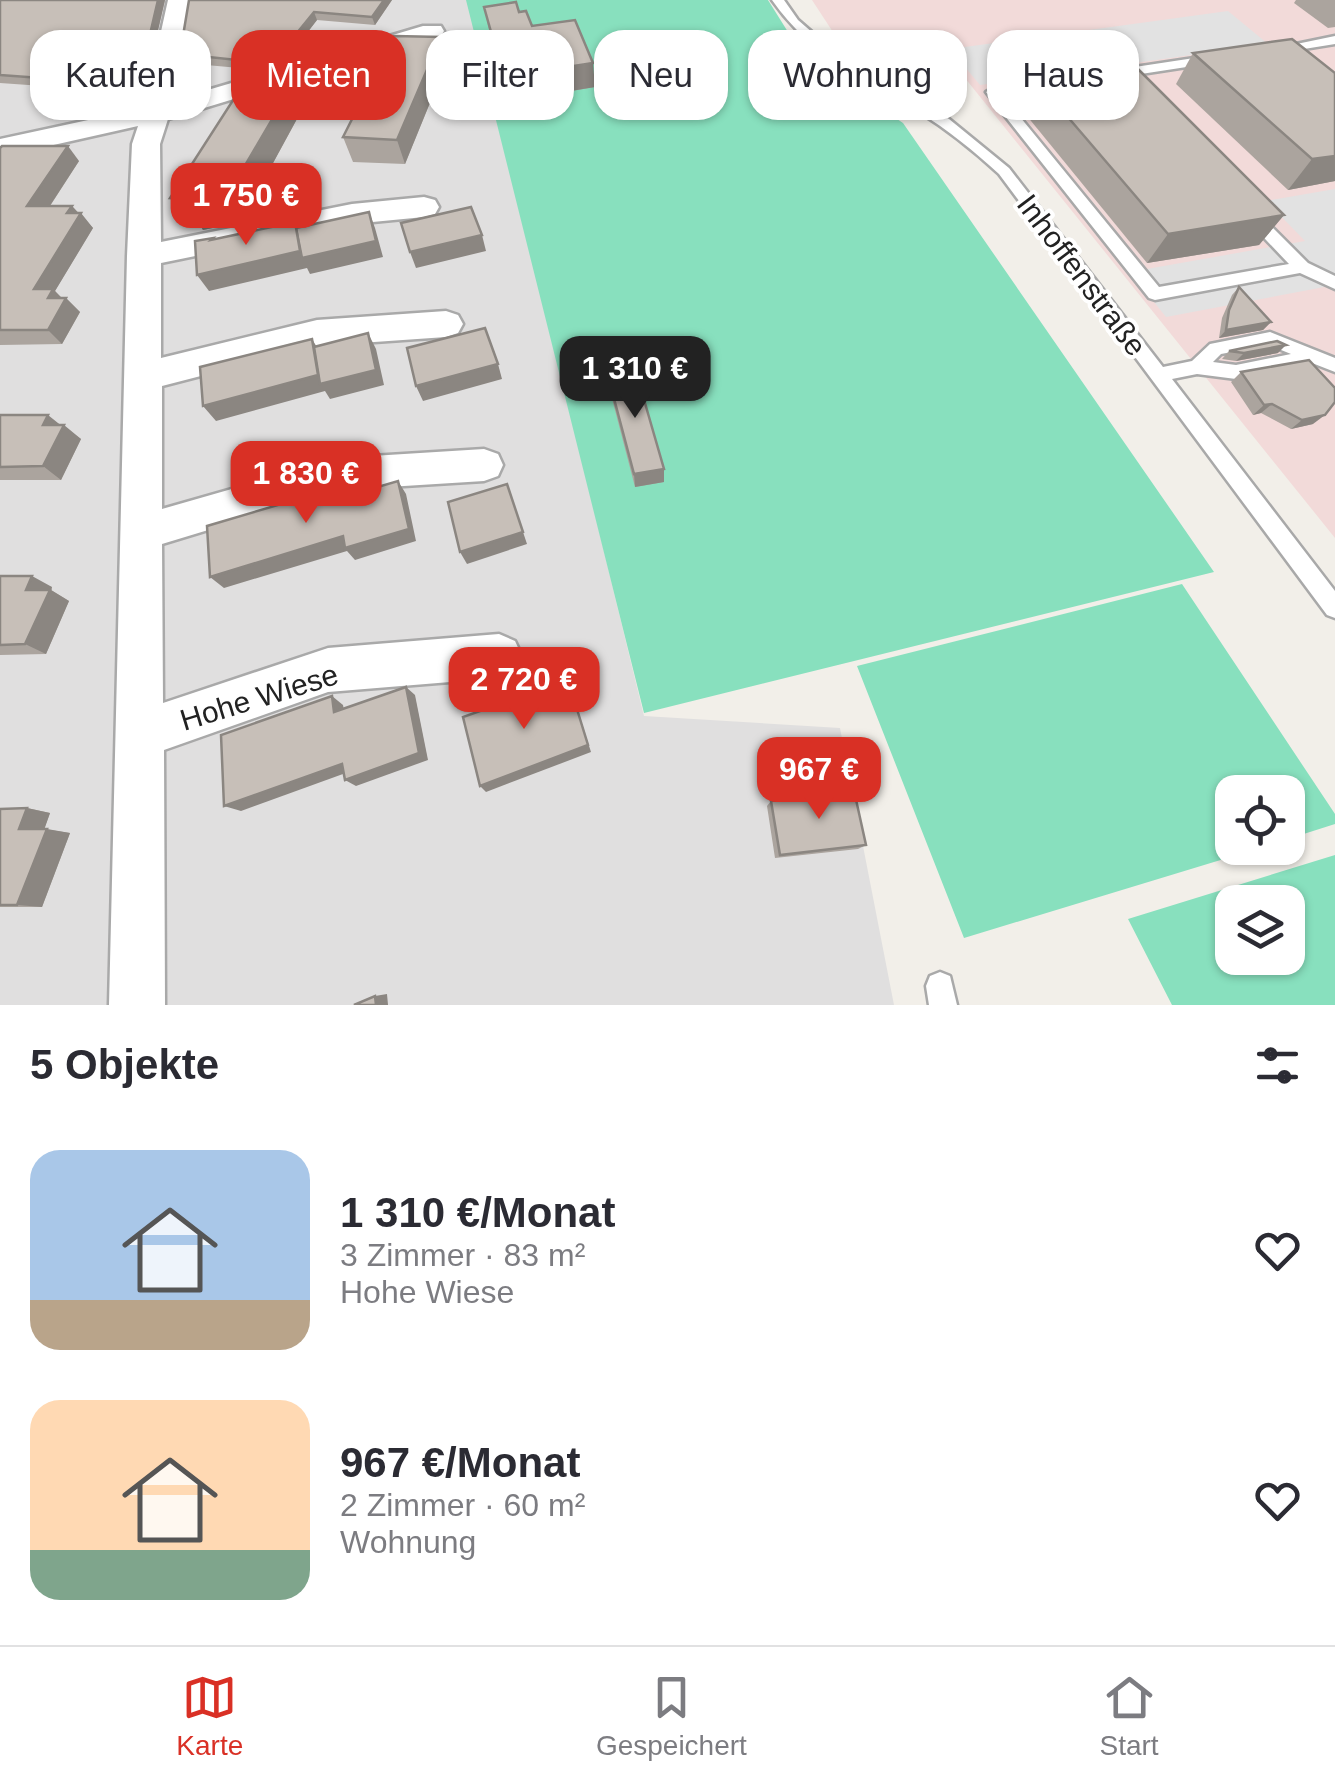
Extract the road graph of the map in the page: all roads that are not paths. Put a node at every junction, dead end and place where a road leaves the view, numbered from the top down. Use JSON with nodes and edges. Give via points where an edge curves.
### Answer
{"nodes":[{"id":1,"x":180,"y":0,"type":"edge"},
{"id":2,"x":778,"y":0,"type":"edge"},
{"id":3,"x":175,"y":30,"type":"edge"},
{"id":4,"x":426,"y":32,"type":"edge"},
{"id":5,"x":1332,"y":43,"type":"edge"},
{"id":6,"x":1258,"y":52,"type":"edge"},
{"id":7,"x":1222,"y":58,"type":"edge"},
{"id":8,"x":1139,"y":70,"type":"edge"},
{"id":9,"x":211,"y":97,"type":"edge"},
{"id":10,"x":128,"y":120,"type":"edge"},
{"id":11,"x":154,"y":120,"type":"edge"},
{"id":12,"x":1015,"y":120,"type":"edge"},
{"id":13,"x":0,"y":148,"type":"edge"},
{"id":14,"x":1236,"y":199,"type":"edge"},
{"id":15,"x":424,"y":207,"type":"dead end"},
{"id":16,"x":143,"y":256,"type":"junction"},
{"id":17,"x":1302,"y":267,"type":"junction"},
{"id":18,"x":1335,"y":283,"type":"edge"},
{"id":19,"x":446,"y":324,"type":"dead end"},
{"id":20,"x":1312,"y":356,"type":"junction"},
{"id":21,"x":1335,"y":365,"type":"edge"},
{"id":22,"x":1198,"y":367,"type":"junction"},
{"id":23,"x":141,"y":376,"type":"junction"},
{"id":24,"x":1158,"y":376,"type":"junction"},
{"id":25,"x":484,"y":465,"type":"dead end"},
{"id":26,"x":141,"y":532,"type":"junction"},
{"id":27,"x":1335,"y":608,"type":"edge"},
{"id":28,"x":499,"y":656,"type":"dead end"},
{"id":29,"x":140,"y":735,"type":"junction"},
{"id":30,"x":137,"y":1005,"type":"edge"}],
"edges":[{"from":1,"to":3,"type":"street","name":"Hohe Wiese"},
{"from":2,"to":24,"type":"lane","name":"Inhoffenstraße","via":[[819,49],[944,121],[1004,171]]},
{"from":4,"to":9,"type":"street"},
{"from":5,"to":6,"type":"lane"},
{"from":7,"to":8,"type":"lane"},
{"from":10,"to":13,"type":"street"},
{"from":11,"to":16,"type":"street","name":"Hohe Wiese","via":[[146,144]]},
{"from":12,"to":17,"type":"lane","via":[[1155,294]]},
{"from":14,"to":17,"type":"lane"},
{"from":15,"to":16,"type":"street","via":[[352,214]]},
{"from":16,"to":23,"type":"street","name":"Hohe Wiese"},
{"from":17,"to":18,"type":"lane"},
{"from":19,"to":23,"type":"street","via":[[317,333]]},
{"from":20,"to":21,"type":"lane"},
{"from":20,"to":22,"type":"lane","via":[[1236,372]]},
{"from":20,"to":22,"type":"lane","via":[[1270,338],[1216,349]]},
{"from":22,"to":24,"type":"lane"},
{"from":23,"to":26,"type":"street","name":"Hohe Wiese"},
{"from":24,"to":27,"type":"lane","name":"Inhoffenstraße"},
{"from":25,"to":26,"type":"street","via":[[340,474]]},
{"from":26,"to":29,"type":"street","name":"Hohe Wiese"},
{"from":28,"to":29,"type":"street","name":"Hohe Wiese","via":[[328,670]]},
{"from":29,"to":30,"type":"street","name":"Hohe Wiese"}]}
